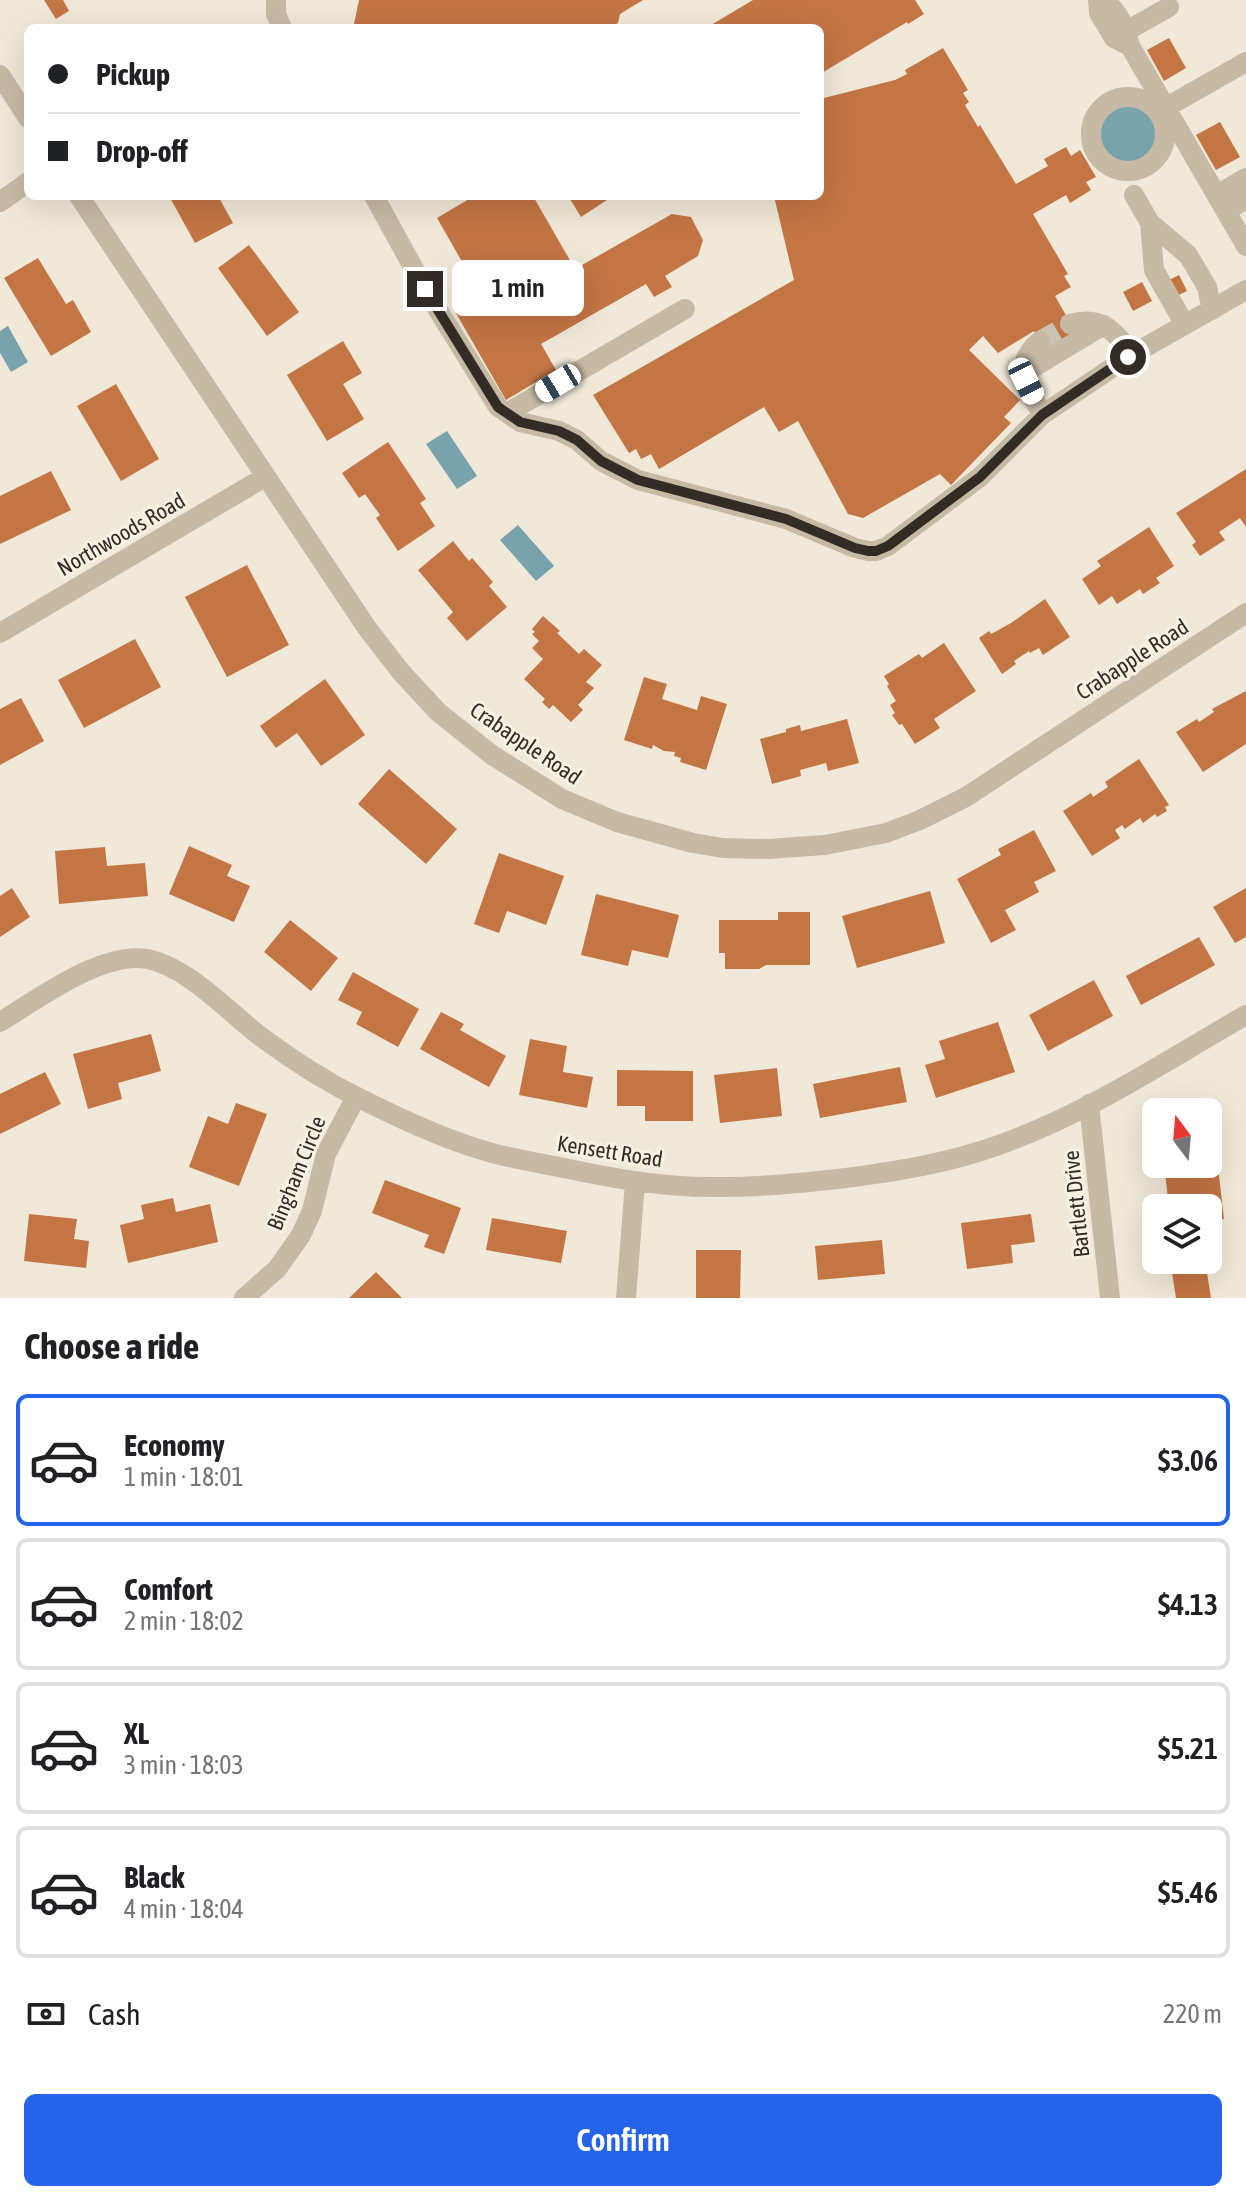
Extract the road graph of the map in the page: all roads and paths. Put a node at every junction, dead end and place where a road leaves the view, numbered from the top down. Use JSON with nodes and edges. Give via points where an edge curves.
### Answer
{"nodes":[{"id":1,"x":276,"y":0,"type":"edge"},
{"id":2,"x":1101,"y":0,"type":"edge"},
{"id":3,"x":1169,"y":7,"type":"dead end"},
{"id":4,"x":280,"y":24,"type":"edge"},
{"id":5,"x":1123,"y":38,"type":"junction"},
{"id":6,"x":1246,"y":62,"type":"edge"},
{"id":7,"x":0,"y":75,"type":"edge"},
{"id":8,"x":1162,"y":109,"type":"junction"},
{"id":9,"x":24,"y":112,"type":"edge"},
{"id":10,"x":1246,"y":178,"type":"edge"},
{"id":11,"x":24,"y":185,"type":"edge"},
{"id":12,"x":1134,"y":195,"type":"dead end"},
{"id":13,"x":1246,"y":199,"type":"edge"},
{"id":14,"x":82,"y":200,"type":"edge"},
{"id":15,"x":376,"y":200,"type":"edge"},
{"id":16,"x":0,"y":202,"type":"edge"},
{"id":17,"x":1222,"y":203,"type":"junction"},
{"id":18,"x":1154,"y":226,"type":"junction"},
{"id":19,"x":1246,"y":246,"type":"edge"},
{"id":20,"x":1246,"y":290,"type":"edge"},
{"id":21,"x":685,"y":309,"type":"dead end"},
{"id":22,"x":1212,"y":310,"type":"junction"},
{"id":23,"x":1070,"y":324,"type":"tunnel mouth"},
{"id":24,"x":1104,"y":325,"type":"junction"},
{"id":25,"x":1185,"y":325,"type":"junction"},
{"id":26,"x":1040,"y":341,"type":"tunnel mouth"},
{"id":27,"x":1132,"y":354,"type":"junction"},
{"id":28,"x":1024,"y":373,"type":"junction"},
{"id":29,"x":507,"y":413,"type":"junction"},
{"id":30,"x":1042,"y":415,"type":"junction"},
{"id":31,"x":265,"y":477,"type":"junction"},
{"id":32,"x":1246,"y":613,"type":"edge"},
{"id":33,"x":0,"y":633,"type":"edge"},
{"id":34,"x":1246,"y":1015,"type":"edge"},
{"id":35,"x":0,"y":1022,"type":"edge"},
{"id":36,"x":356,"y":1097,"type":"junction"},
{"id":37,"x":1089,"y":1104,"type":"junction"},
{"id":38,"x":635,"y":1182,"type":"junction"},
{"id":39,"x":244,"y":1298,"type":"edge"},
{"id":40,"x":626,"y":1298,"type":"edge"},
{"id":41,"x":1110,"y":1298,"type":"edge"}],
"edges":[{"from":1,"to":4,"type":"street"},
{"from":2,"to":5,"type":"street","via":[[1099,13]]},
{"from":3,"to":5,"type":"street"},
{"from":5,"to":8,"type":"street"},
{"from":6,"to":8,"type":"street"},
{"from":7,"to":9,"type":"street"},
{"from":8,"to":17,"type":"street"},
{"from":10,"to":17,"type":"street"},
{"from":11,"to":16,"type":"street"},
{"from":12,"to":18,"type":"street"},
{"from":13,"to":17,"type":"street"},
{"from":14,"to":31,"type":"street","name":"Crabapple Road"},
{"from":15,"to":29,"type":"street","via":[[425,289],[498,407]]},
{"from":17,"to":19,"type":"street"},
{"from":18,"to":22,"type":"street","via":[[1195,294]]},
{"from":18,"to":25,"type":"street","via":[[1154,270]]},
{"from":20,"to":22,"type":"street"},
{"from":21,"to":29,"type":"street"},
{"from":22,"to":25,"type":"street"},
{"from":23,"to":24,"type":"street"},
{"from":24,"to":27,"type":"street"},
{"from":24,"to":28,"type":"street"},
{"from":25,"to":27,"type":"street"},
{"from":26,"to":28,"type":"street","via":[[1024,360]]},
{"from":27,"to":30,"type":"street"},
{"from":28,"to":30,"type":"street"},
{"from":29,"to":30,"type":"street","via":[[577,440],[601,461],[638,480],[786,519],[868,551],[888,546],[980,477]]},
{"from":31,"to":32,"type":"street","name":"Crabapple Road","via":[[367,628],[438,712],[492,755],[562,799],[617,822],[723,848],[825,845],[920,820],[966,797]]},
{"from":31,"to":33,"type":"street","name":"Northwoods Road"},
{"from":34,"to":37,"type":"street","name":"Kensett Road"},
{"from":35,"to":36,"type":"street","name":"Kensett Road","via":[[96,967],[131,958],[153,960],[183,974],[263,1038]]},
{"from":36,"to":38,"type":"street","name":"Kensett Road","via":[[482,1150]]},
{"from":36,"to":39,"type":"street","name":"Bingham Circle","via":[[326,1154],[301,1235],[277,1269]]},
{"from":37,"to":38,"type":"street","name":"Kensett Road","via":[[1000,1145],[893,1172],[712,1188]]},
{"from":37,"to":41,"type":"street","name":"Bartlett Drive"},
{"from":38,"to":40,"type":"street"}]}
